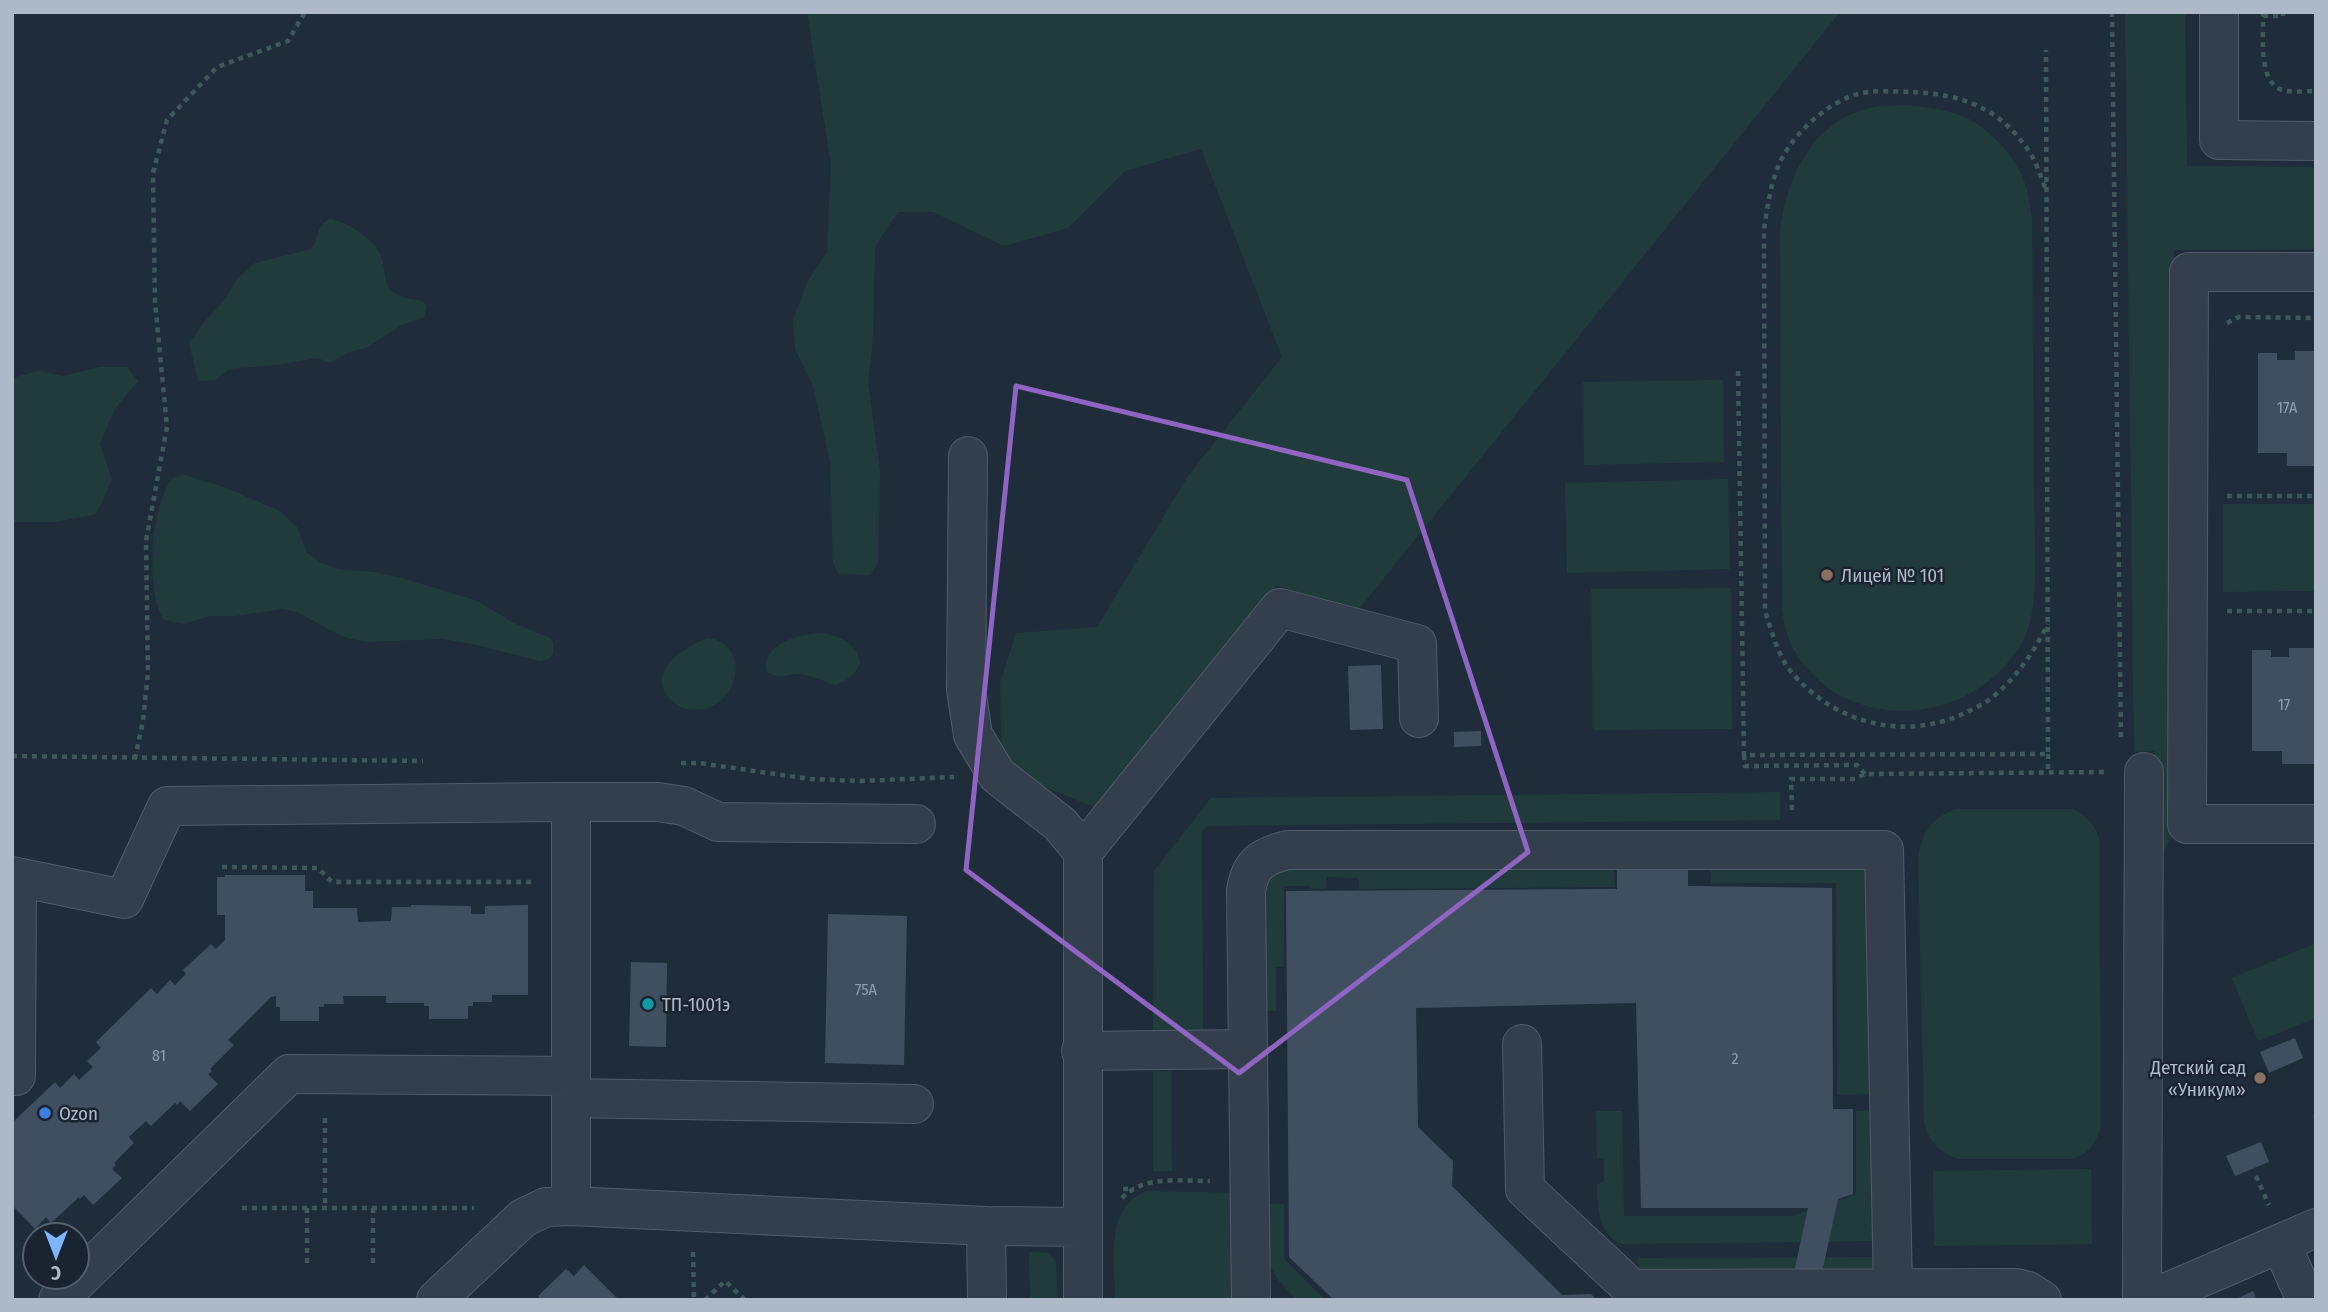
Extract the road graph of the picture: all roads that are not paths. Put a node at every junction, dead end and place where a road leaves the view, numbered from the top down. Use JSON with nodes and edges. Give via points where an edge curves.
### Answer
{"nodes":[{"id":1,"x":2219,"y":12,"type":"edge"},
{"id":2,"x":2316,"y":141,"type":"edge"},
{"id":3,"x":2316,"y":272,"type":"edge"},
{"id":4,"x":968,"y":456,"type":"dead end"},
{"id":5,"x":1419,"y":718,"type":"dead end"},
{"id":6,"x":2133,"y":772,"type":"road end"},
{"id":7,"x":571,"y":802,"type":"junction"},
{"id":8,"x":916,"y":824,"type":"dead end"},
{"id":9,"x":2316,"y":824,"type":"edge"},
{"id":10,"x":1083,"y":852,"type":"junction"},
{"id":11,"x":14,"y":877,"type":"edge"},
{"id":12,"x":1522,"y":1044,"type":"dead end"},
{"id":13,"x":1248,"y":1049,"type":"junction"},
{"id":14,"x":1081,"y":1051,"type":"junction"},
{"id":15,"x":12,"y":1076,"type":"edge"},
{"id":16,"x":571,"y":1087,"type":"junction"},
{"id":17,"x":914,"y":1104,"type":"dead end"},
{"id":18,"x":571,"y":1206,"type":"junction"},
{"id":19,"x":986,"y":1226,"type":"junction"},
{"id":20,"x":1082,"y":1227,"type":"junction"},
{"id":21,"x":2316,"y":1228,"type":"edge"},
{"id":22,"x":2281,"y":1244,"type":"junction"},
{"id":23,"x":1894,"y":1289,"type":"junction"},
{"id":24,"x":1257,"y":1294,"type":"edge"},
{"id":25,"x":58,"y":1300,"type":"edge"},
{"id":26,"x":436,"y":1300,"type":"edge"},
{"id":27,"x":987,"y":1300,"type":"edge"},
{"id":28,"x":1083,"y":1300,"type":"edge"},
{"id":29,"x":2042,"y":1300,"type":"edge"},
{"id":30,"x":2142,"y":1300,"type":"edge"},
{"id":31,"x":2149,"y":1300,"type":"edge"},
{"id":32,"x":2306,"y":1300,"type":"edge"}],
"edges":[{"from":1,"to":2,"type":"lane","via":[[2220,140]]},
{"from":3,"to":9,"type":"lane","via":[[2189,272],[2187,824]]},
{"from":4,"to":10,"type":"lane","via":[[966,690],[973,735],[997,775],[1060,824]]},
{"from":5,"to":10,"type":"lane","via":[[1417,644],[1280,608]]},
{"from":6,"to":30,"type":"lane"},
{"from":7,"to":8,"type":"lane","via":[[658,802],[684,806],[719,822]]},
{"from":7,"to":11,"type":"lane","via":[[167,806],[124,899]]},
{"from":7,"to":16,"type":"lane"},
{"from":10,"to":14,"type":"lane"},
{"from":11,"to":15,"type":"lane","via":[[16,1076]]},
{"from":12,"to":23,"type":"lane","via":[[1525,1189],[1632,1289]]},
{"from":13,"to":14,"type":"lane"},
{"from":13,"to":23,"type":"lane","via":[[1246,891],[1248,878],[1268,854],[1288,850],[1884,850]]},
{"from":13,"to":24,"type":"lane","via":[[1249,1182]]},
{"from":14,"to":20,"type":"lane"},
{"from":16,"to":17,"type":"lane"},
{"from":16,"to":18,"type":"lane"},
{"from":16,"to":25,"type":"lane","via":[[289,1074]]},
{"from":18,"to":19,"type":"lane"},
{"from":18,"to":26,"type":"lane","via":[[546,1207],[523,1218]]},
{"from":19,"to":20,"type":"lane"},
{"from":19,"to":27,"type":"lane"},
{"from":20,"to":28,"type":"lane"},
{"from":21,"to":22,"type":"lane"},
{"from":22,"to":31,"type":"lane"},
{"from":22,"to":32,"type":"lane"},
{"from":23,"to":29,"type":"lane","via":[[2017,1288]]}]}
